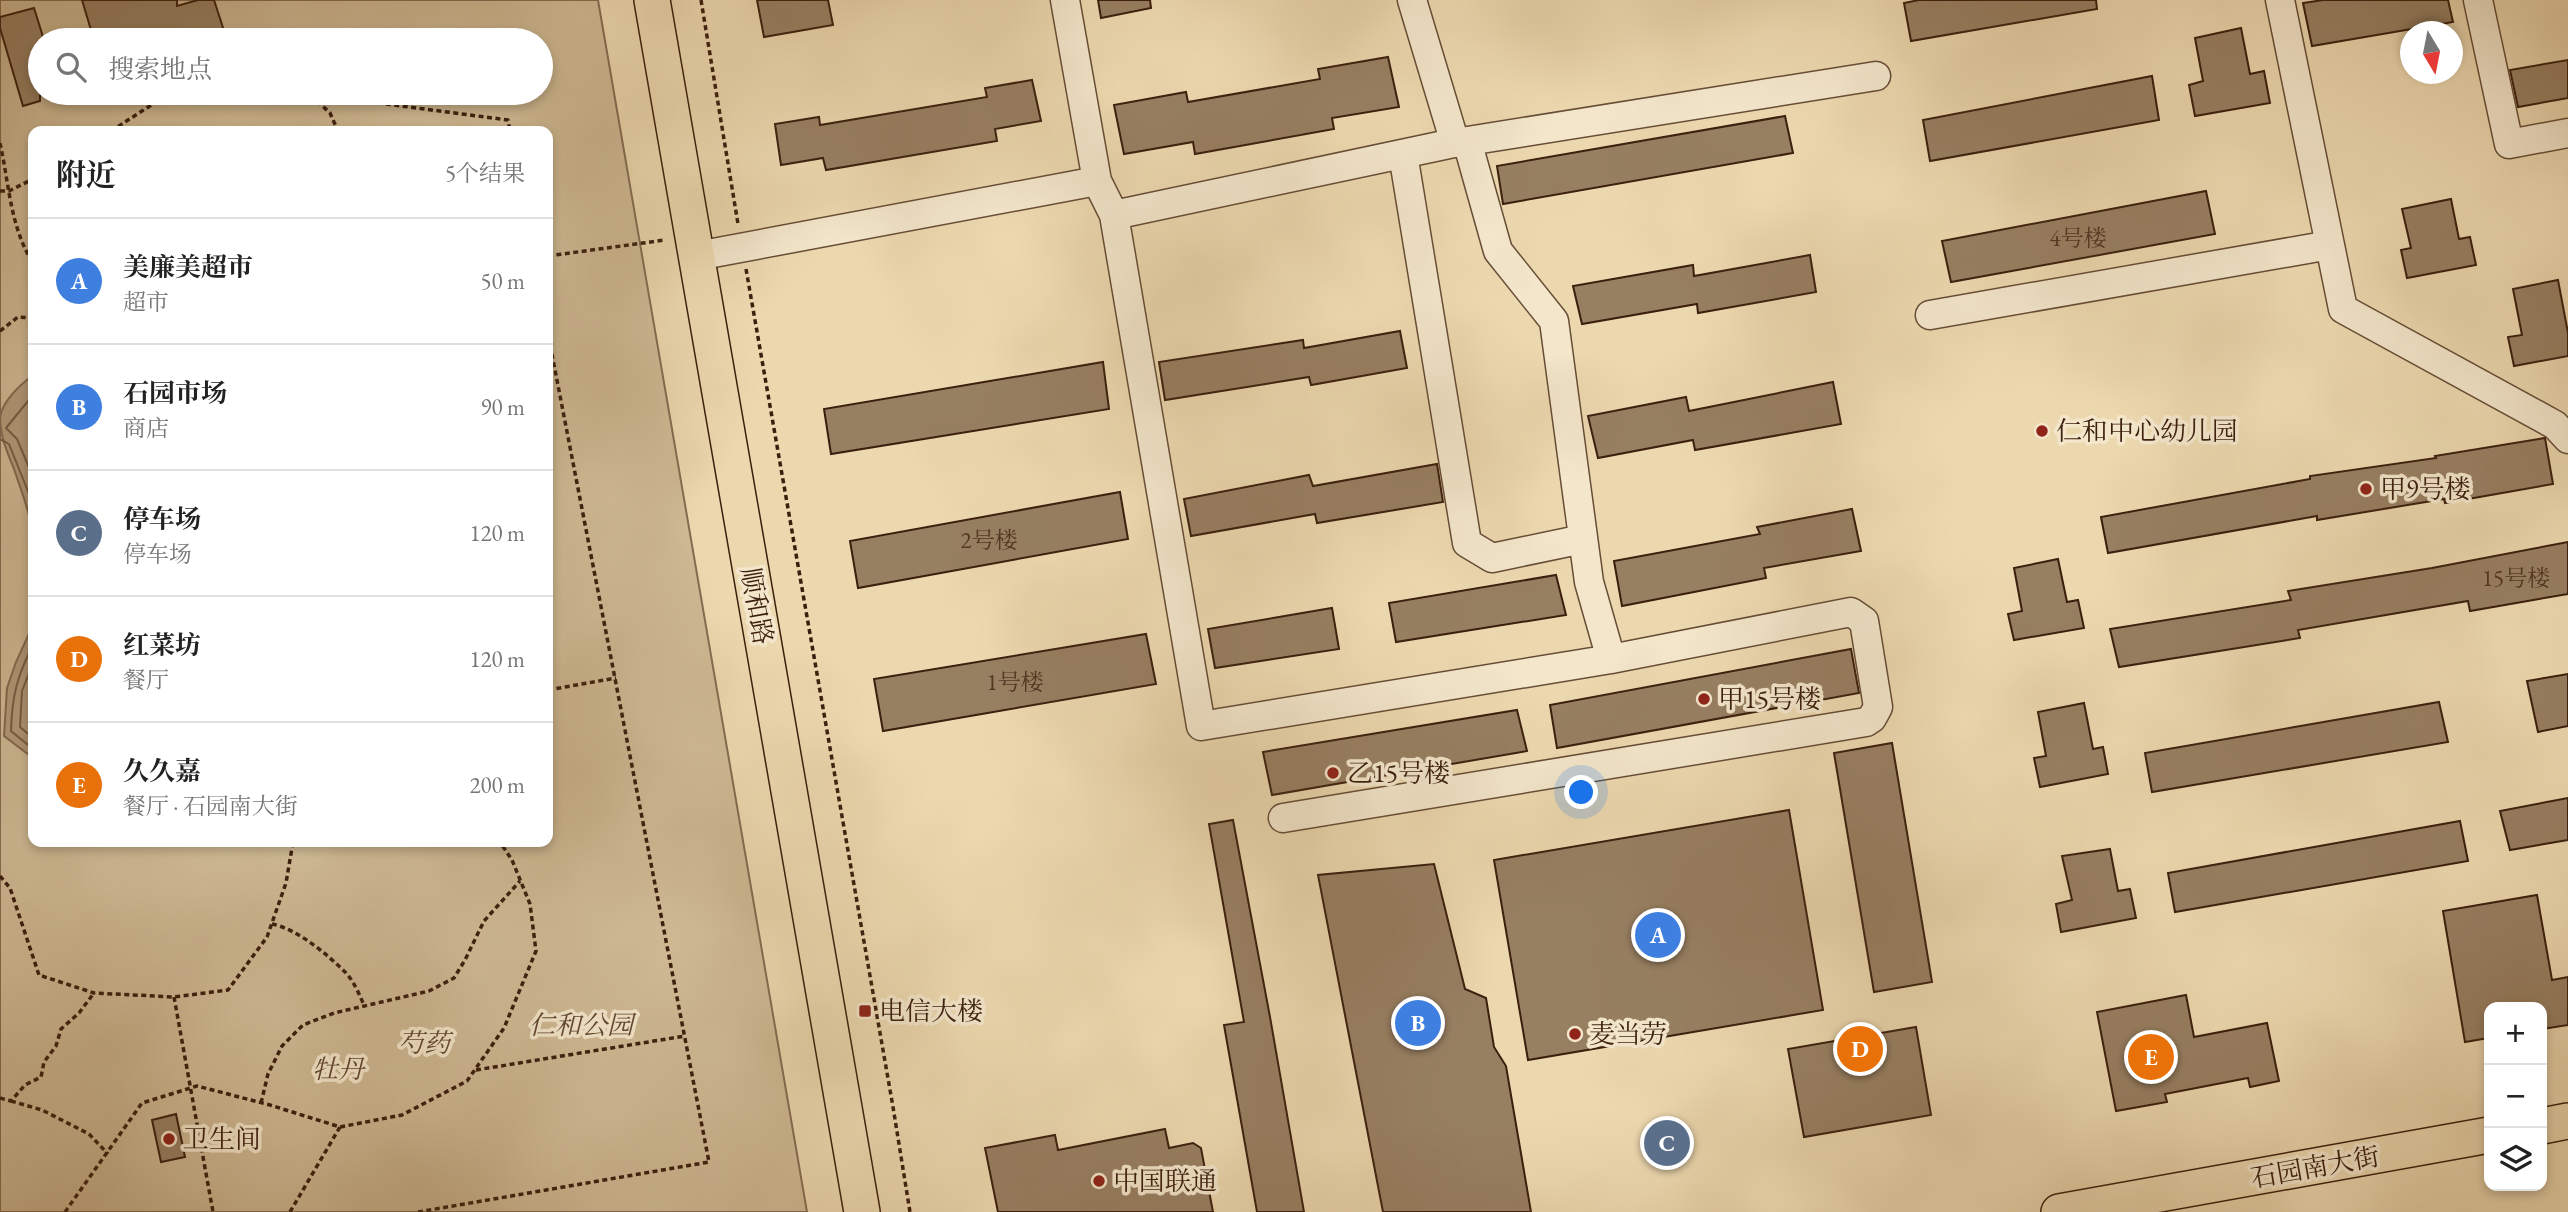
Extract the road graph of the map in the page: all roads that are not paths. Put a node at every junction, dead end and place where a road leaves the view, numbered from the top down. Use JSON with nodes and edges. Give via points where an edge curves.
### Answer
{"nodes":[{"id":1,"x":652,"y":0,"type":"edge"},
{"id":2,"x":677,"y":0,"type":"edge"},
{"id":3,"x":1065,"y":0,"type":"edge"},
{"id":4,"x":1412,"y":0,"type":"edge"},
{"id":5,"x":2280,"y":0,"type":"edge"},
{"id":6,"x":2478,"y":0,"type":"edge"},
{"id":7,"x":1876,"y":76,"type":"dead end"},
{"id":8,"x":2568,"y":133,"type":"edge"},
{"id":9,"x":1461,"y":142,"type":"junction"},
{"id":10,"x":1403,"y":154,"type":"junction"},
{"id":11,"x":1097,"y":181,"type":"junction"},
{"id":12,"x":1114,"y":215,"type":"junction"},
{"id":13,"x":2330,"y":245,"type":"junction"},
{"id":14,"x":713,"y":247,"type":"junction"},
{"id":15,"x":1930,"y":314,"type":"dead end"},
{"id":16,"x":2568,"y":439,"type":"edge"},
{"id":17,"x":1583,"y":540,"type":"junction"},
{"id":18,"x":1611,"y":659,"type":"junction"},
{"id":19,"x":1283,"y":818,"type":"dead end"},
{"id":20,"x":2568,"y":1121,"type":"edge"},
{"id":21,"x":2547,"y":1125,"type":"edge"},
{"id":22,"x":2484,"y":1136,"type":"edge"},
{"id":23,"x":862,"y":1212,"type":"edge"},
{"id":24,"x":884,"y":1212,"type":"edge"},
{"id":25,"x":2059,"y":1212,"type":"edge"}],
"edges":[{"from":1,"to":14,"type":"main road","name":"顺和路"},
{"from":2,"to":14,"type":"main road","name":"顺和路"},
{"from":3,"to":11,"type":"street"},
{"from":4,"to":9,"type":"street"},
{"from":5,"to":13,"type":"street"},
{"from":6,"to":8,"type":"street","via":[[2509,144]]},
{"from":7,"to":9,"type":"street"},
{"from":9,"to":10,"type":"street"},
{"from":9,"to":17,"type":"street","via":[[1498,251],[1555,321]]},
{"from":10,"to":12,"type":"street"},
{"from":10,"to":17,"type":"street","via":[[1467,543],[1492,558]]},
{"from":11,"to":12,"type":"street"},
{"from":11,"to":14,"type":"street"},
{"from":12,"to":18,"type":"street","via":[[1201,726]]},
{"from":13,"to":15,"type":"street"},
{"from":13,"to":16,"type":"street","via":[[2343,309],[2555,425]]},
{"from":14,"to":23,"type":"main road","name":"顺和路"},
{"from":14,"to":24,"type":"main road","name":"顺和路"},
{"from":17,"to":18,"type":"street","via":[[1589,582]]},
{"from":18,"to":19,"type":"street","via":[[1851,612],[1864,621],[1878,707],[1866,722]]},
{"from":20,"to":21,"type":"main road"},
{"from":22,"to":25,"type":"main road","name":"石园南大街"}]}
